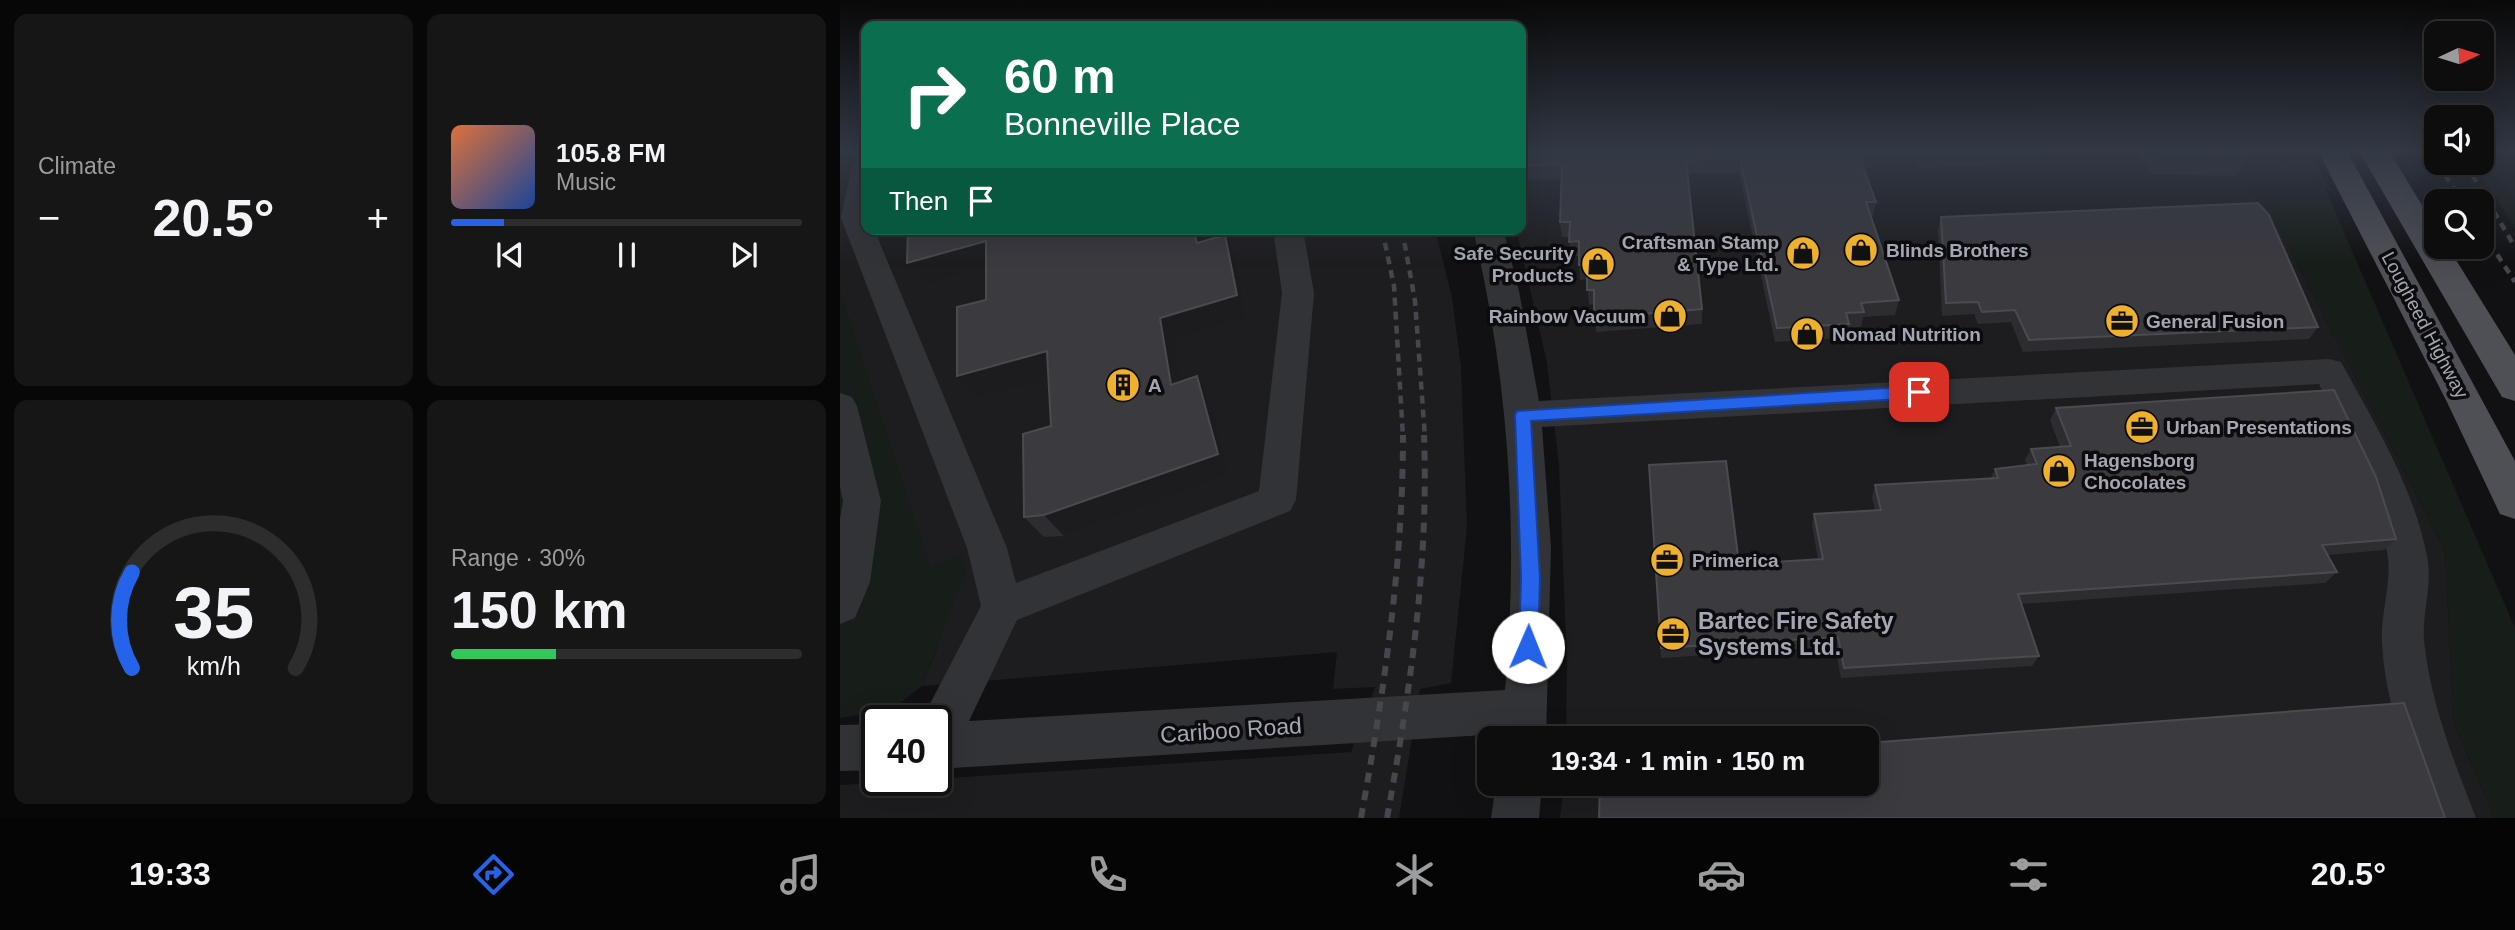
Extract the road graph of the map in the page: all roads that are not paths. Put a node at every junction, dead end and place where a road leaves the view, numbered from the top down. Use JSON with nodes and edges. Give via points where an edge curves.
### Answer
{"nodes":[{"id":1,"x":857,"y":189,"type":"edge"},
{"id":2,"x":2353,"y":189,"type":"edge"},
{"id":3,"x":2397,"y":189,"type":"edge"},
{"id":4,"x":847,"y":216,"type":"edge"},
{"id":5,"x":1289,"y":235,"type":"edge"},
{"id":6,"x":1490,"y":235,"type":"edge"},
{"id":7,"x":2515,"y":387,"type":"edge"},
{"id":8,"x":840,"y":406,"type":"edge"},
{"id":9,"x":1523,"y":415,"type":"junction"},
{"id":10,"x":2515,"y":502,"type":"edge"},
{"id":11,"x":840,"y":605,"type":"edge"},
{"id":12,"x":1002,"y":607,"type":"junction"},
{"id":13,"x":952,"y":708,"type":"edge"},
{"id":14,"x":1524,"y":725,"type":"edge"},
{"id":15,"x":952,"y":745,"type":"edge"},
{"id":16,"x":861,"y":747,"type":"edge"},
{"id":17,"x":840,"y":748,"type":"edge"},
{"id":18,"x":1517,"y":796,"type":"edge"},
{"id":19,"x":1515,"y":818,"type":"edge"},
{"id":20,"x":2452,"y":818,"type":"edge"}],
"edges":[{"from":1,"to":4,"type":"street"},
{"from":2,"to":10,"type":"main road","name":"Lougheed Highway"},
{"from":3,"to":7,"type":"main road"},
{"from":4,"to":12,"type":"street","via":[[987,548]]},
{"from":5,"to":12,"type":"street","via":[[1298,293],[1277,500]]},
{"from":6,"to":9,"type":"street","via":[[1505,295]]},
{"from":8,"to":11,"type":"street","via":[[862,501],[850,582]]},
{"from":9,"to":14,"type":"street","via":[[1530,578]]},
{"from":9,"to":20,"type":"street","via":[[2329,371],[2371,453],[2408,555],[2402,628],[2406,660],[2414,703]]},
{"from":12,"to":13,"type":"street"},
{"from":14,"to":15,"type":"street","name":"Cariboo Road"},
{"from":16,"to":17,"type":"street"},
{"from":18,"to":19,"type":"street"}]}
